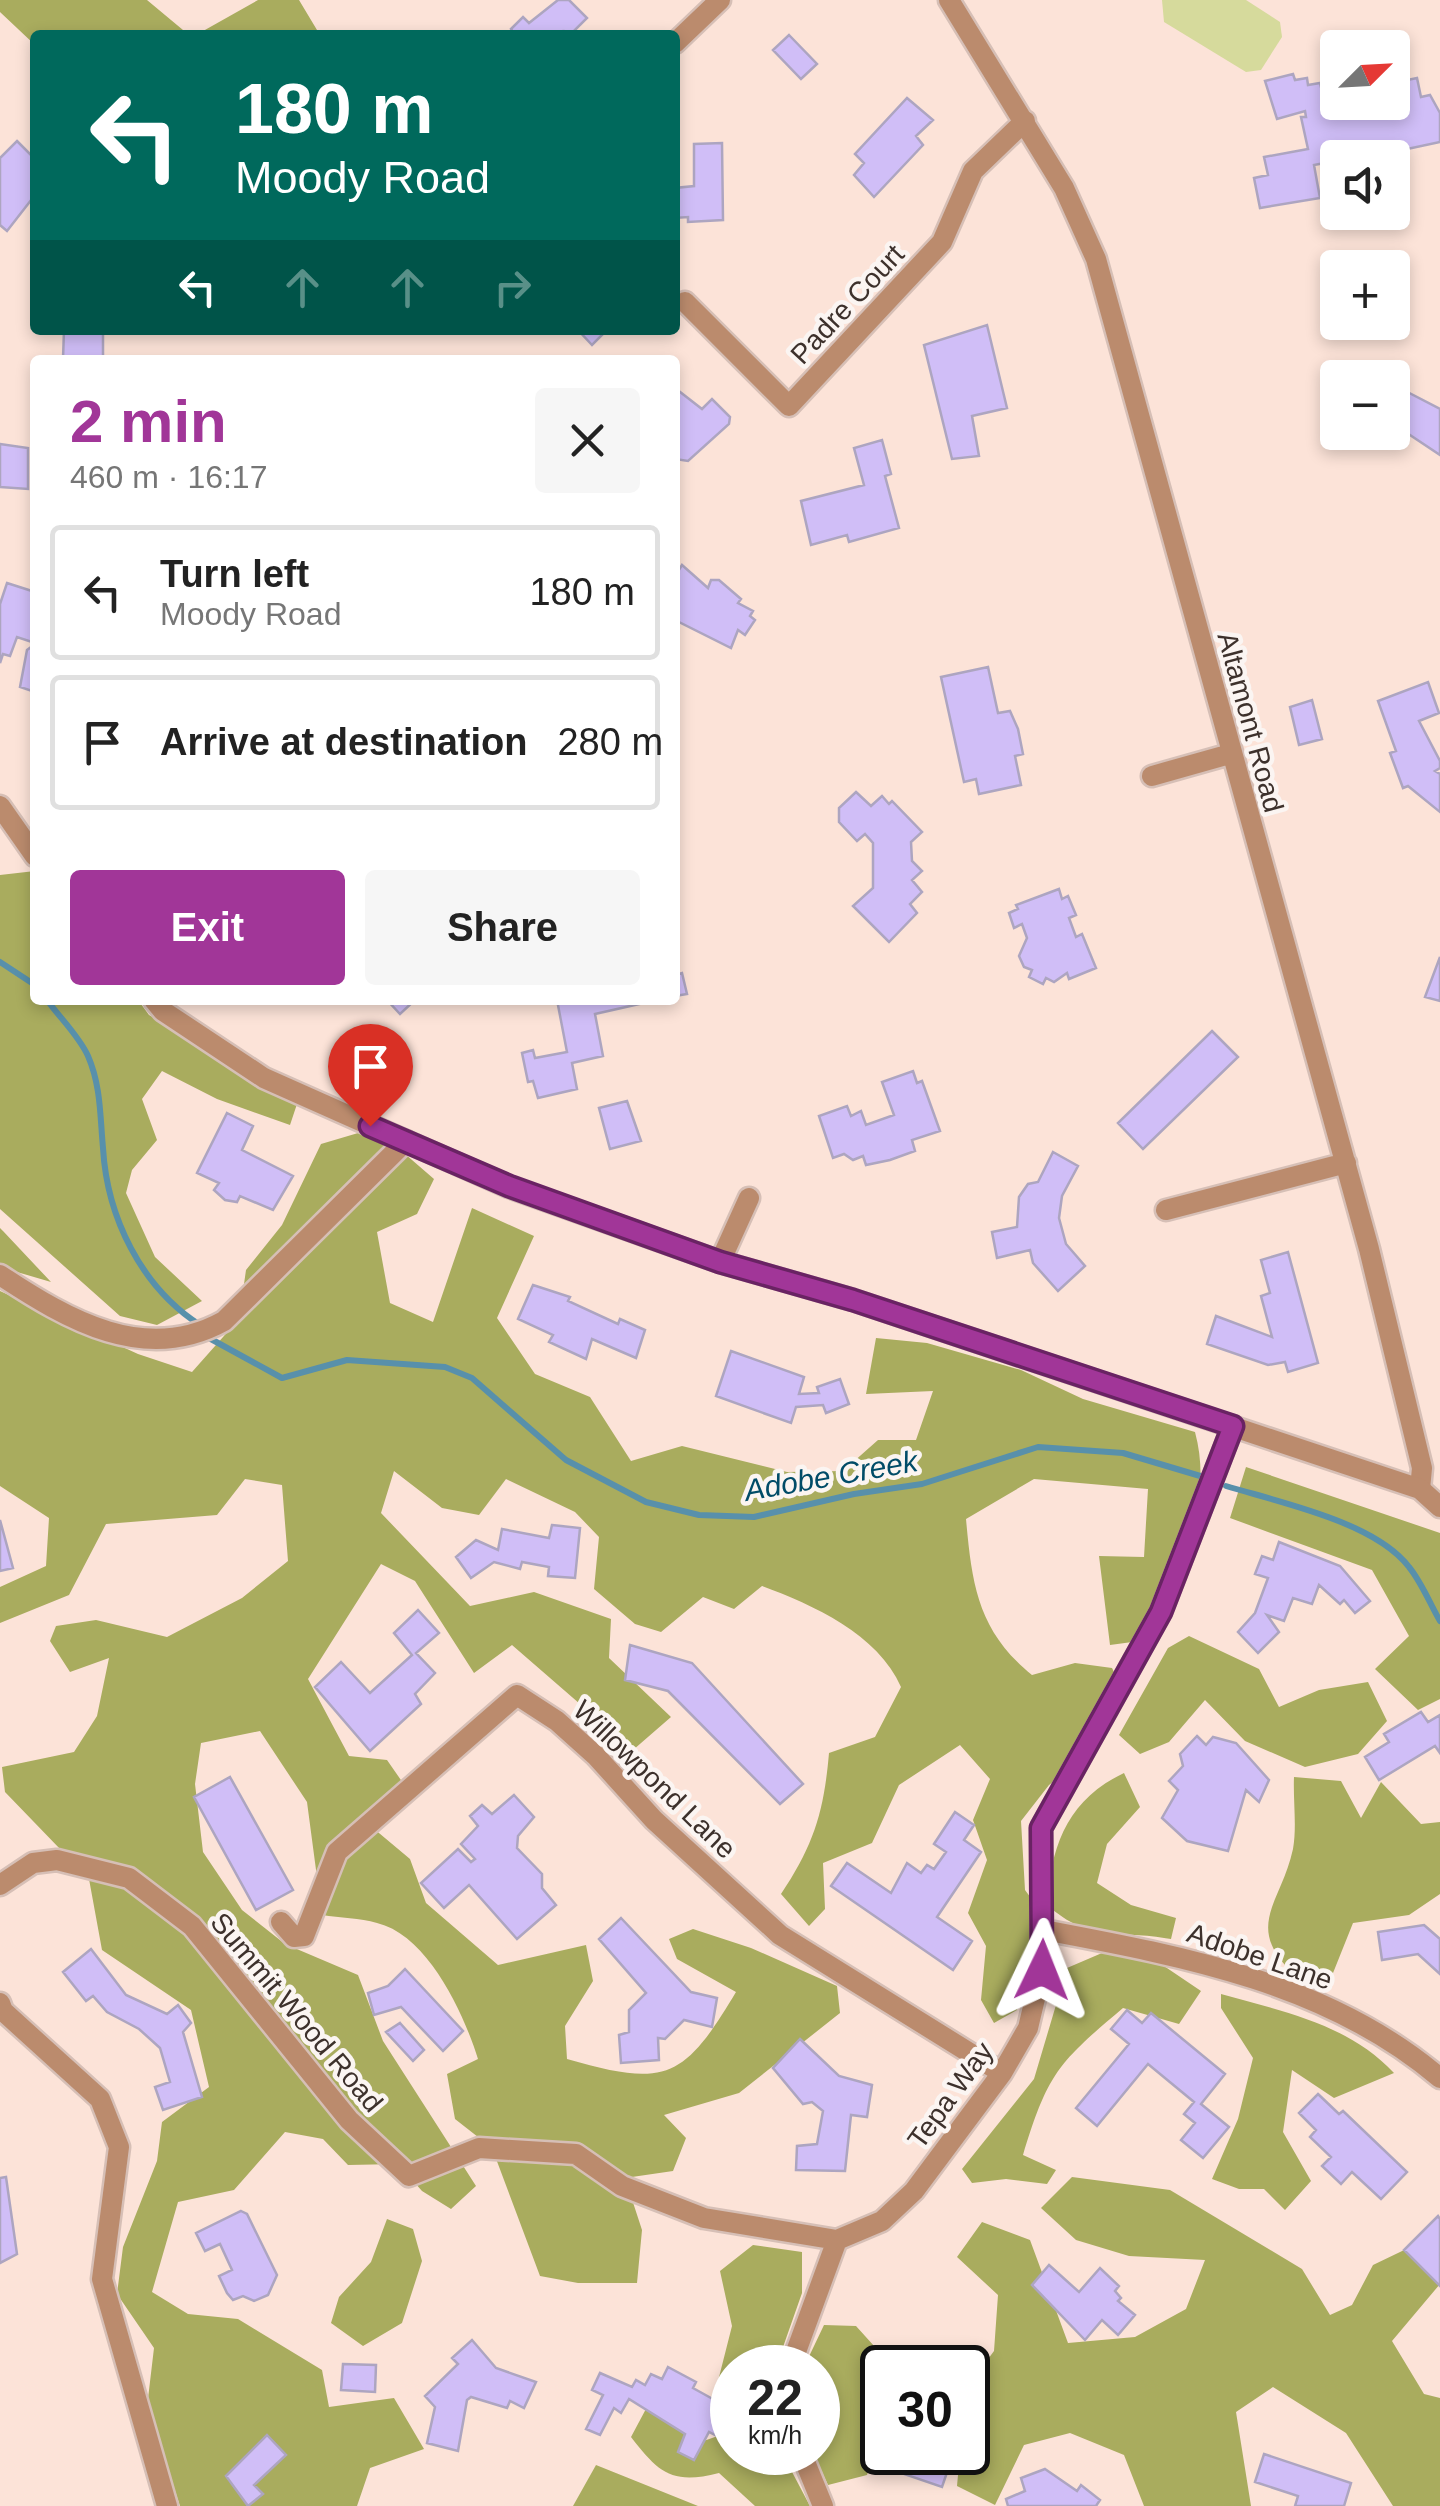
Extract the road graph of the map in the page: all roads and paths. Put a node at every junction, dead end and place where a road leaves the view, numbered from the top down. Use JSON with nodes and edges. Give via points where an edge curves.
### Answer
{"nodes":[{"id":1,"x":720,"y":0,"type":"edge"},
{"id":2,"x":949,"y":0,"type":"edge"},
{"id":3,"x":680,"y":38,"type":"edge"},
{"id":4,"x":1025,"y":121,"type":"junction"},
{"id":5,"x":685,"y":302,"type":"dead end"},
{"id":6,"x":1230,"y":754,"type":"junction"},
{"id":7,"x":1152,"y":776,"type":"dead end"},
{"id":8,"x":0,"y":806,"type":"edge"},
{"id":9,"x":30,"y":849,"type":"edge"},
{"id":10,"x":158,"y":1005,"type":"edge"},
{"id":11,"x":406,"y":1141,"type":"junction"},
{"id":12,"x":1346,"y":1163,"type":"junction"},
{"id":13,"x":749,"y":1198,"type":"dead end"},
{"id":14,"x":1166,"y":1210,"type":"dead end"},
{"id":15,"x":720,"y":1262,"type":"junction"},
{"id":16,"x":0,"y":1274,"type":"edge"},
{"id":17,"x":1233,"y":1426,"type":"junction"},
{"id":18,"x":1420,"y":1490,"type":"junction"},
{"id":19,"x":1440,"y":1507,"type":"edge"},
{"id":20,"x":0,"y":1884,"type":"edge"},
{"id":21,"x":281,"y":1922,"type":"dead end"},
{"id":22,"x":1044,"y":1930,"type":"junction"},
{"id":23,"x":0,"y":2004,"type":"edge"},
{"id":24,"x":1002,"y":2073,"type":"junction"},
{"id":25,"x":1440,"y":2078,"type":"edge"},
{"id":26,"x":837,"y":2240,"type":"junction"},
{"id":27,"x":798,"y":2345,"type":"edge"},
{"id":28,"x":810,"y":2475,"type":"edge"},
{"id":29,"x":167,"y":2506,"type":"edge"},
{"id":30,"x":823,"y":2506,"type":"edge"}],
"edges":[{"from":1,"to":3,"type":"street"},
{"from":2,"to":4,"type":"street","name":"Altamont Road"},
{"from":4,"to":5,"type":"street","name":"Padre Court","via":[[973,171],[942,242],[788,406]]},
{"from":4,"to":6,"type":"street","name":"Altamont Road","via":[[1096,259]]},
{"from":6,"to":7,"type":"street"},
{"from":6,"to":12,"type":"street","name":"Altamont Road"},
{"from":8,"to":9,"type":"street"},
{"from":10,"to":11,"type":"street","via":[[264,1078]]},
{"from":11,"to":15,"type":"street"},
{"from":11,"to":16,"type":"street","via":[[224,1322],[197,1336],[128,1340],[43,1303]]},
{"from":12,"to":14,"type":"street"},
{"from":12,"to":18,"type":"street","name":"Altamont Road","via":[[1422,1468]]},
{"from":13,"to":15,"type":"street"},
{"from":15,"to":17,"type":"street"},
{"from":17,"to":18,"type":"street"},
{"from":17,"to":22,"type":"street","name":"Tepa Way","via":[[1161,1612],[1041,1828]]},
{"from":18,"to":19,"type":"street"},
{"from":20,"to":26,"type":"street","name":"Summit Wood Road","via":[[34,1863],[58,1860],[129,1878],[192,1926],[349,2120],[409,2176],[480,2148],[576,2154],[622,2186],[704,2218]]},
{"from":21,"to":24,"type":"street","name":"Willowpond Lane","via":[[294,1937],[304,1936],[337,1852],[517,1694],[583,1744],[654,1820],[780,1935]]},
{"from":22,"to":24,"type":"street","name":"Tepa Way","via":[[1028,2028]]},
{"from":22,"to":25,"type":"street","name":"Adobe Lane","via":[[1195,1958],[1288,1991],[1365,2025]]},
{"from":23,"to":29,"type":"street","via":[[100,2099],[120,2146],[102,2279]]},
{"from":24,"to":26,"type":"street","name":"Tepa Way","via":[[914,2191],[882,2221]]},
{"from":26,"to":27,"type":"street"},
{"from":28,"to":30,"type":"street"}]}
